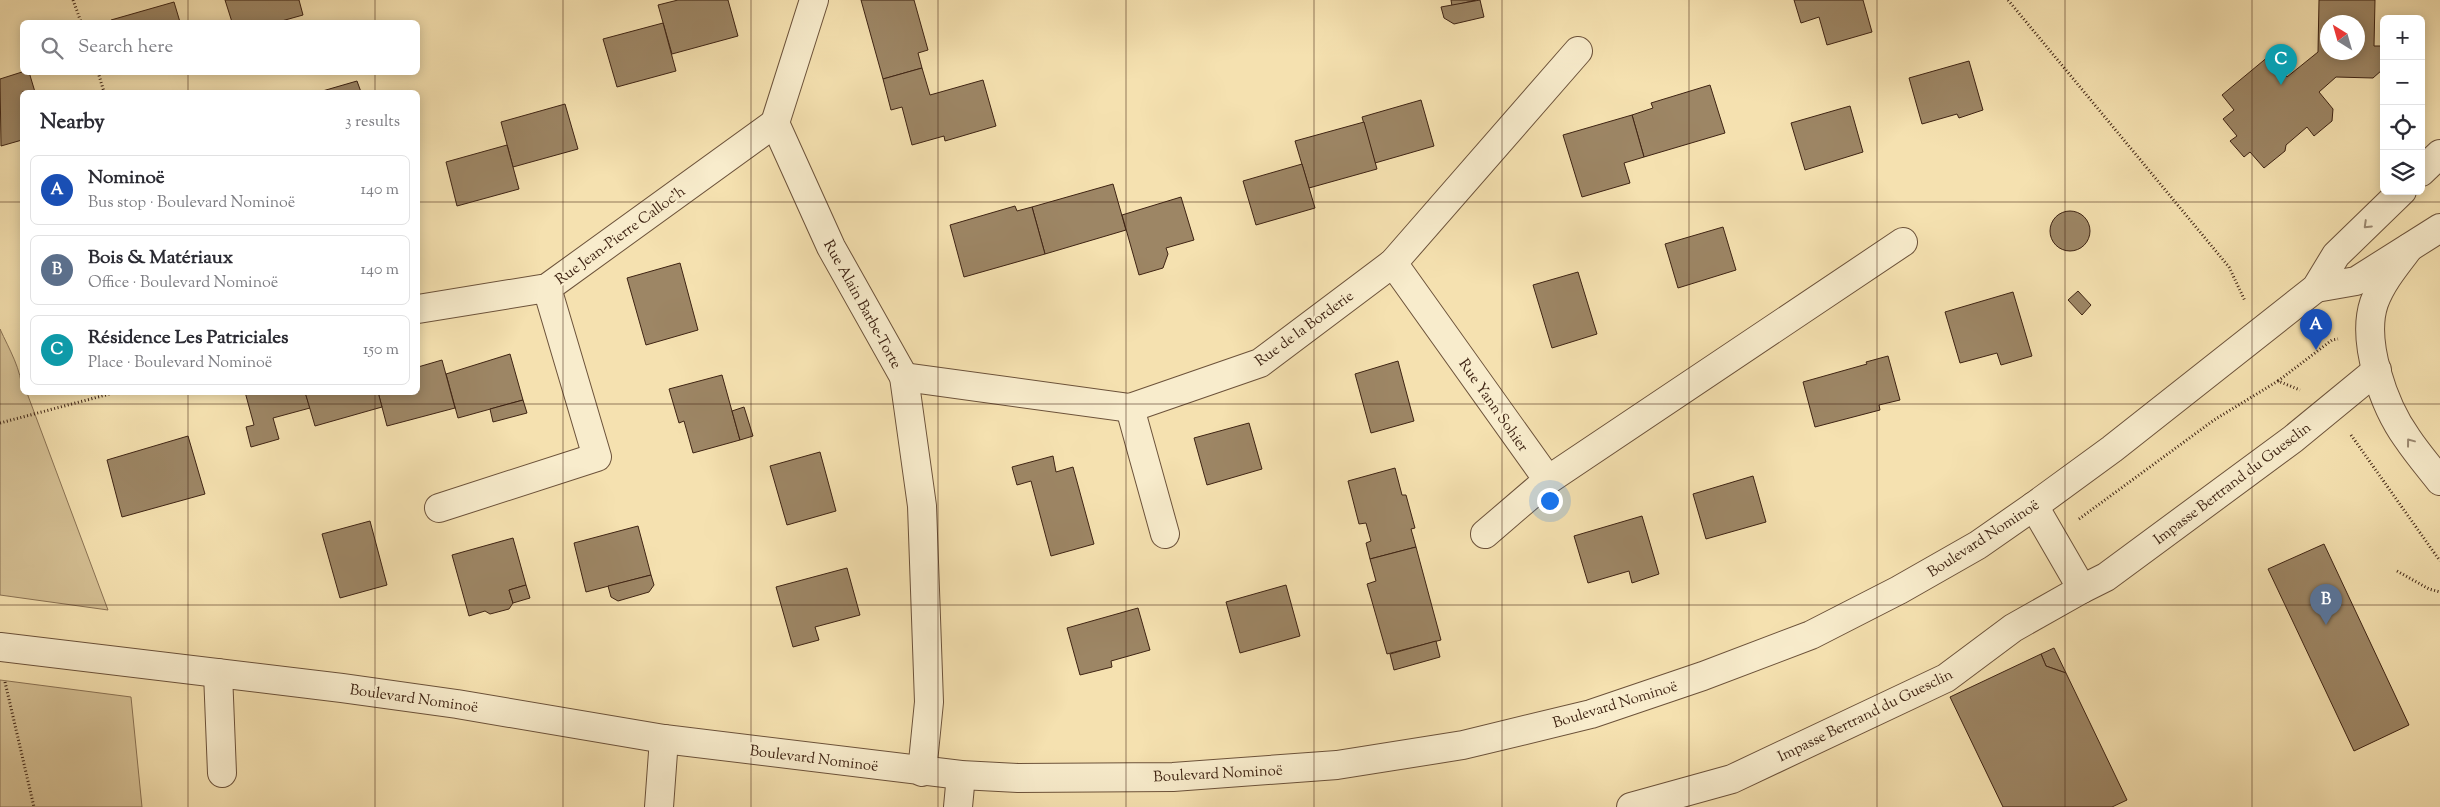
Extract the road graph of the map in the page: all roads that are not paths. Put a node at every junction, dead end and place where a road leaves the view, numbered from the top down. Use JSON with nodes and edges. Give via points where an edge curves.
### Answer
{"nodes":[{"id":1,"x":814,"y":0,"type":"edge"},
{"id":2,"x":1578,"y":51,"type":"dead end"},
{"id":3,"x":775,"y":123,"type":"junction"},
{"id":4,"x":2440,"y":154,"type":"edge"},
{"id":5,"x":2425,"y":168,"type":"edge"},
{"id":6,"x":2398,"y":195,"type":"edge"},
{"id":7,"x":2440,"y":228,"type":"edge"},
{"id":8,"x":1903,"y":242,"type":"dead end"},
{"id":9,"x":2409,"y":248,"type":"junction"},
{"id":10,"x":1393,"y":263,"type":"junction"},
{"id":11,"x":547,"y":288,"type":"junction"},
{"id":12,"x":2316,"y":288,"type":"junction"},
{"id":13,"x":420,"y":308,"type":"edge"},
{"id":14,"x":2377,"y":370,"type":"junction"},
{"id":15,"x":904,"y":377,"type":"junction"},
{"id":16,"x":1130,"y":408,"type":"junction"},
{"id":17,"x":1548,"y":480,"type":"junction"},
{"id":18,"x":2440,"y":481,"type":"edge"},
{"id":19,"x":2034,"y":506,"type":"junction"},
{"id":20,"x":439,"y":508,"type":"dead end"},
{"id":21,"x":1165,"y":534,"type":"dead end"},
{"id":22,"x":1485,"y":534,"type":"dead end"},
{"id":23,"x":2082,"y":589,"type":"junction"},
{"id":24,"x":0,"y":647,"type":"edge"},
{"id":25,"x":218,"y":673,"type":"junction"},
{"id":26,"x":664,"y":739,"type":"junction"},
{"id":27,"x":922,"y":772,"type":"junction"},
{"id":28,"x":222,"y":773,"type":"dead end"},
{"id":29,"x":961,"y":775,"type":"junction"},
{"id":30,"x":659,"y":807,"type":"edge"},
{"id":31,"x":958,"y":807,"type":"edge"},
{"id":32,"x":1631,"y":807,"type":"edge"}],
"edges":[{"from":1,"to":3,"type":"street"},
{"from":2,"to":10,"type":"street","name":"Rue de la Borderie"},
{"from":3,"to":11,"type":"street","name":"Rue Jean-Pierre Calloc'h"},
{"from":3,"to":15,"type":"street","name":"Rue Alain Barbe-Torte","via":[[831,246]]},
{"from":4,"to":5,"type":"street"},
{"from":6,"to":12,"type":"street","one_way":true,"via":[[2336,255]]},
{"from":7,"to":9,"type":"street"},
{"from":8,"to":17,"type":"street"},
{"from":9,"to":12,"type":"street","via":[[2356,281]]},
{"from":9,"to":14,"type":"street","via":[[2374,303],[2369,330]]},
{"from":10,"to":16,"type":"street","name":"Rue de la Borderie","via":[[1260,363]]},
{"from":10,"to":17,"type":"street","name":"Rue Yann Sohier"},
{"from":11,"to":13,"type":"street","name":"Rue Jean-Pierre Calloc'h"},
{"from":11,"to":20,"type":"street","via":[[597,457]]},
{"from":12,"to":19,"type":"street","name":"Boulevard Nominoë","via":[[2112,450]]},
{"from":18,"to":14,"type":"street","one_way":true,"via":[[2392,413]]},
{"from":14,"to":23,"type":"street","name":"Impasse Bertrand du Guesclin","via":[[2286,445],[2106,577]]},
{"from":15,"to":16,"type":"street","name":"Rue de la Borderie"},
{"from":15,"to":27,"type":"street","name":"Rue Alain Barbe-Torte","via":[[922,506],[929,702]]},
{"from":16,"to":21,"type":"street"},
{"from":17,"to":22,"type":"street"},
{"from":19,"to":23,"type":"street"},
{"from":19,"to":29,"type":"street","name":"Boulevard Nominoë","via":[[1978,545],[1811,635],[1591,714],[1463,745],[1337,765],[1173,777]]},
{"from":23,"to":32,"type":"street","name":"Impasse Bertrand du Guesclin","via":[[2013,628],[1946,678],[1732,779]]},
{"from":24,"to":25,"type":"street","name":"Boulevard Nominoë"},
{"from":25,"to":26,"type":"street","name":"Boulevard Nominoë","via":[[457,704]]},
{"from":25,"to":28,"type":"street"},
{"from":26,"to":27,"type":"street","name":"Boulevard Nominoë"},
{"from":26,"to":30,"type":"street"},
{"from":27,"to":29,"type":"street","name":"Boulevard Nominoë"},
{"from":29,"to":31,"type":"street"}]}
